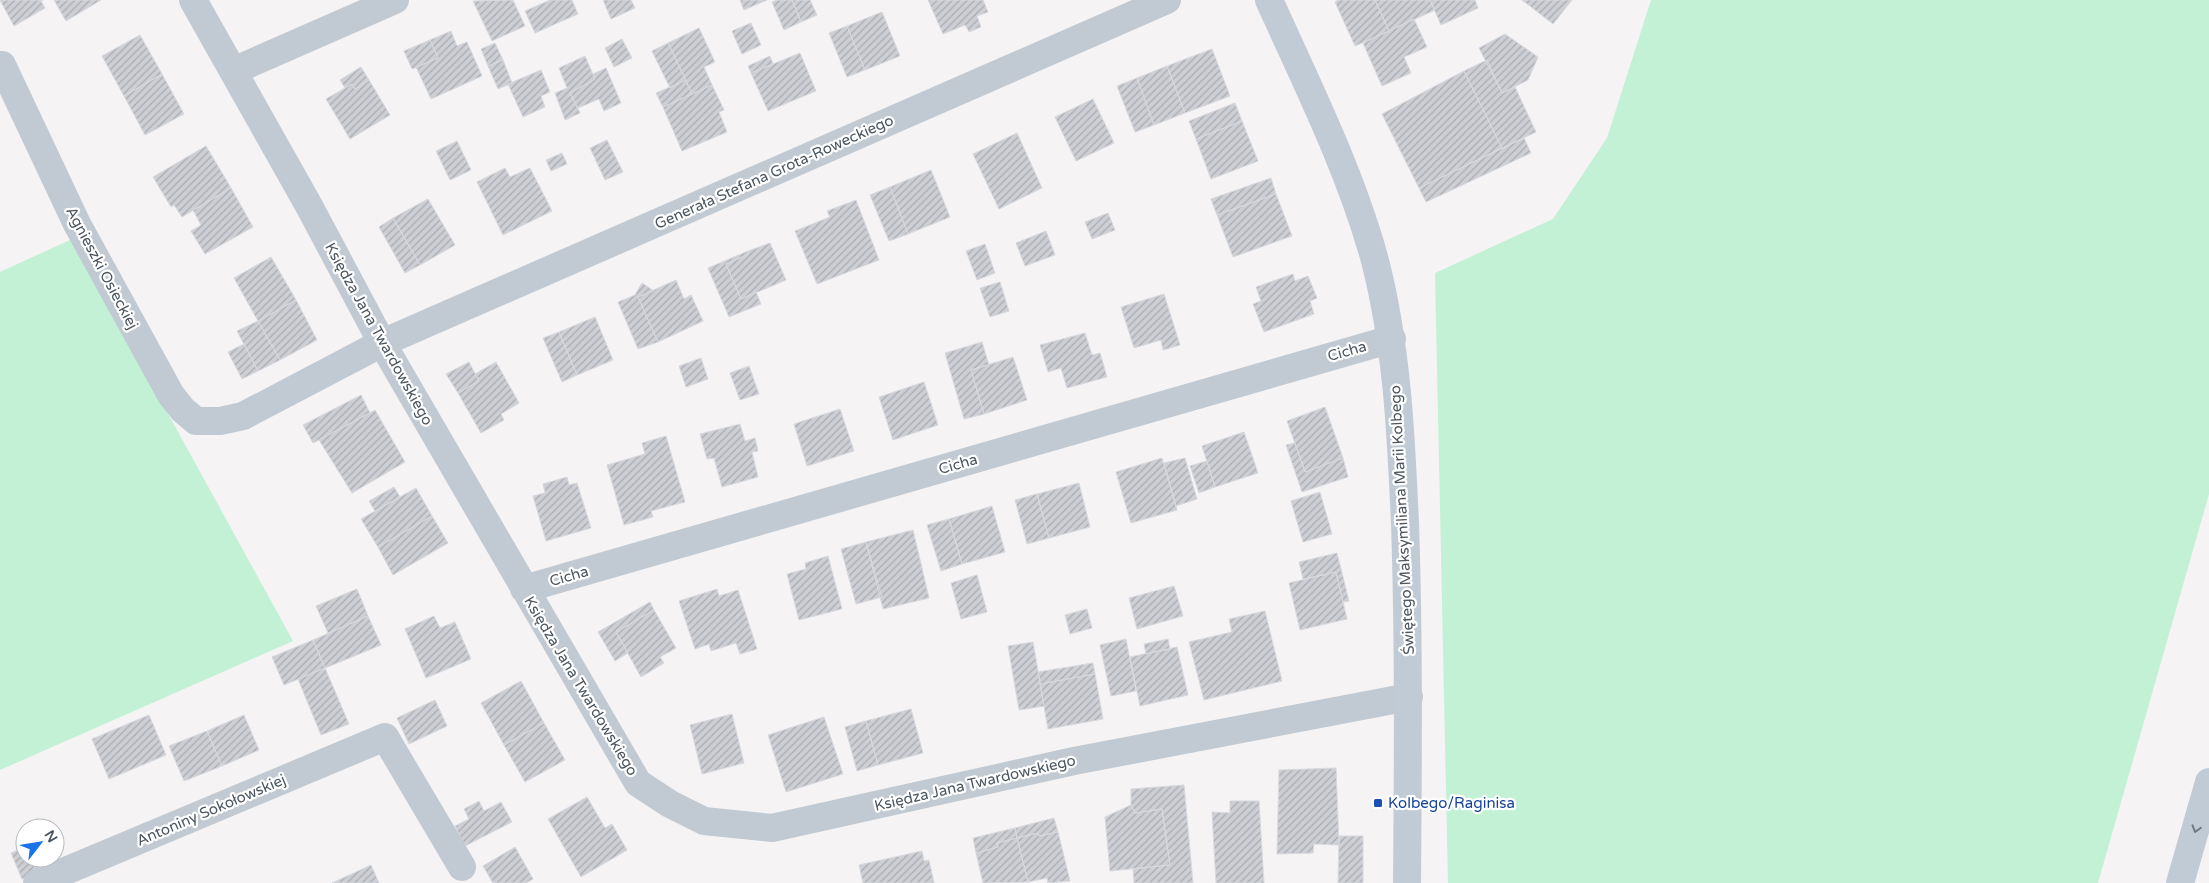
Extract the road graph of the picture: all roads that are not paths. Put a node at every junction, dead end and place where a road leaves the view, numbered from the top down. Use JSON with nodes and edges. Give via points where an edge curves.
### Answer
{"nodes":[{"id":1,"x":193,"y":0,"type":"edge"},
{"id":2,"x":395,"y":0,"type":"edge"},
{"id":3,"x":1167,"y":0,"type":"edge"},
{"id":4,"x":1269,"y":0,"type":"edge"},
{"id":5,"x":2,"y":64,"type":"dead end"},
{"id":6,"x":234,"y":70,"type":"junction"},
{"id":7,"x":1392,"y":338,"type":"junction"},
{"id":8,"x":382,"y":343,"type":"junction"},
{"id":9,"x":243,"y":416,"type":"joint"},
{"id":10,"x":524,"y":589,"type":"junction"},
{"id":11,"x":1409,"y":697,"type":"junction"},
{"id":12,"x":2209,"y":782,"type":"edge"},
{"id":13,"x":462,"y":867,"type":"dead end"},
{"id":14,"x":37,"y":883,"type":"edge"},
{"id":15,"x":1407,"y":883,"type":"edge"},
{"id":16,"x":2180,"y":883,"type":"edge"}],
"edges":[{"from":1,"to":6,"type":"street","name":"Księdza Jana Twardowskiego"},
{"from":2,"to":6,"type":"street"},
{"from":3,"to":8,"type":"street","name":"Generała Stefana Grota-Roweckiego"},
{"from":4,"to":7,"type":"street","name":"Świętego Maksymiliana Marii Kolbego","via":[[1349,182],[1374,257]]},
{"from":5,"to":9,"type":"street","name":"Agnieszki Osieckiej","via":[[77,224],[171,395],[196,421],[220,421]]},
{"from":6,"to":8,"type":"street","name":"Księdza Jana Twardowskiego"},
{"from":7,"to":10,"type":"street","name":"Cicha"},
{"from":7,"to":11,"type":"street","name":"Świętego Maksymiliana Marii Kolbego","via":[[1401,428]]},
{"from":8,"to":9,"type":"street","name":"Generała Stefana Grota-Roweckiego"},
{"from":8,"to":10,"type":"street","name":"Księdza Jana Twardowskiego"},
{"from":10,"to":11,"type":"street","name":"Księdza Jana Twardowskiego","via":[[638,783],[704,821],[772,828],[1074,761]]},
{"from":11,"to":15,"type":"street","name":"Świętego Maksymiliana Marii Kolbego"},
{"from":12,"to":16,"type":"street","one_way":true},
{"from":13,"to":14,"type":"street","name":"Antoniny Sokołowskiej","via":[[384,737]]}]}
